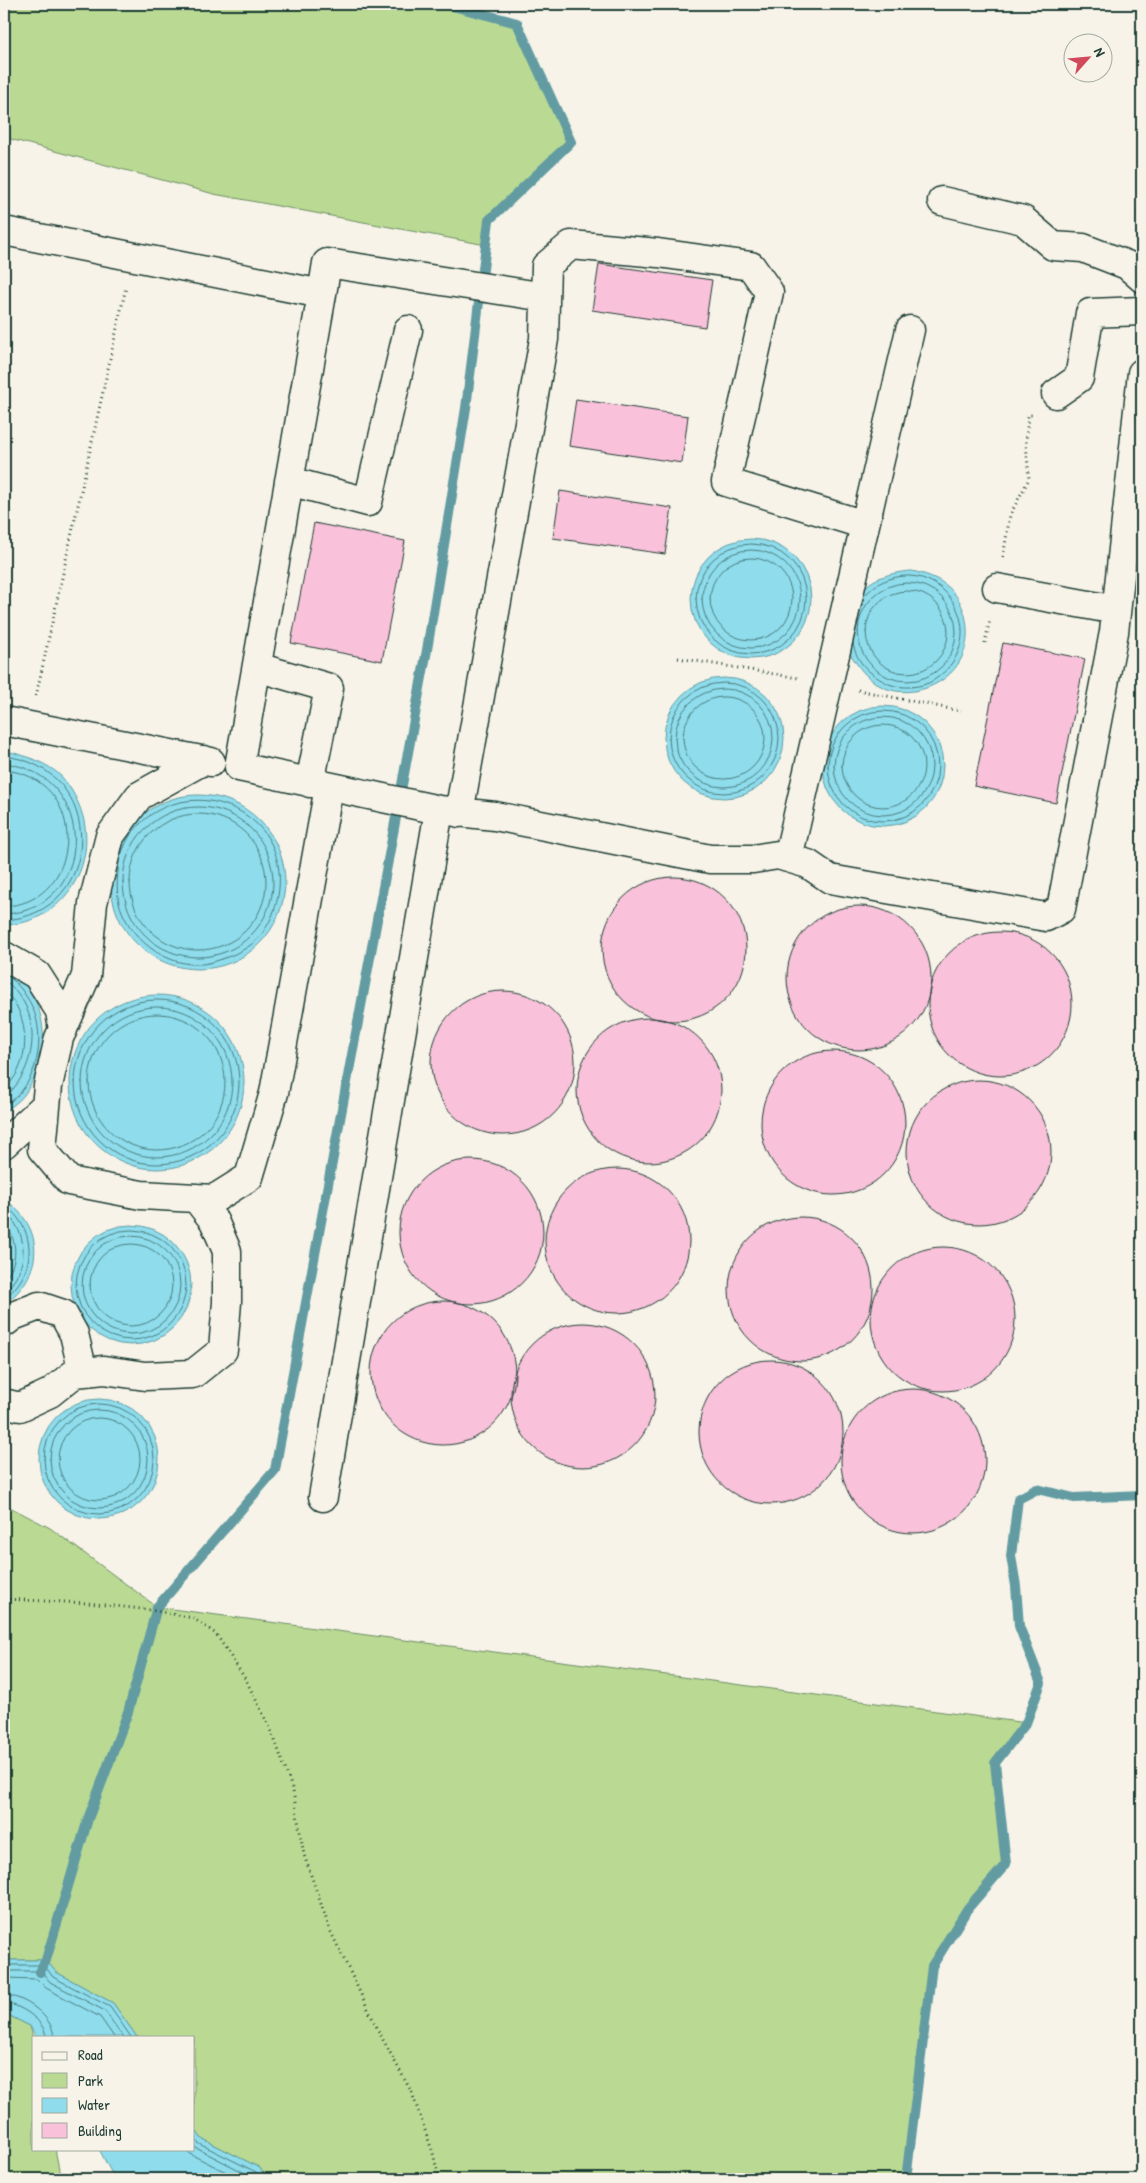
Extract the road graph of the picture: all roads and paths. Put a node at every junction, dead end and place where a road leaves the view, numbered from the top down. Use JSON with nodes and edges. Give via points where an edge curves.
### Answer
{"nodes":[{"id":1,"x":942,"y":200,"type":"dead end"},
{"id":2,"x":4,"y":231,"type":"edge"},
{"id":3,"x":132,"y":256,"type":"junction"},
{"id":4,"x":1142,"y":278,"type":"edge"},
{"id":5,"x":322,"y":294,"type":"junction"},
{"id":6,"x":545,"y":297,"type":"junction"},
{"id":7,"x":1142,"y":311,"type":"edge"},
{"id":8,"x":408,"y":330,"type":"dead end"},
{"id":9,"x":910,"y":330,"type":"dead end"},
{"id":10,"x":1142,"y":373,"type":"edge"},
{"id":11,"x":1056,"y":394,"type":"joint"},
{"id":12,"x":290,"y":481,"type":"junction"},
{"id":13,"x":1136,"y":490,"type":"edge"},
{"id":14,"x":865,"y":525,"type":"junction"},
{"id":15,"x":997,"y":588,"type":"junction"},
{"id":16,"x":1116,"y":610,"type":"junction"},
{"id":17,"x":985,"y":643,"type":"dead end"},
{"id":18,"x":257,"y":667,"type":"junction"},
{"id":19,"x":12,"y":724,"type":"edge"},
{"id":20,"x":204,"y":760,"type":"junction"},
{"id":21,"x":239,"y":767,"type":"junction"},
{"id":22,"x":319,"y":785,"type":"junction"},
{"id":23,"x":440,"y":810,"type":"junction"},
{"id":24,"x":788,"y":858,"type":"junction"},
{"id":25,"x":4,"y":956,"type":"edge"},
{"id":26,"x":64,"y":1030,"type":"junction"},
{"id":27,"x":46,"y":1105,"type":"junction"},
{"id":28,"x":4,"y":1144,"type":"edge"},
{"id":29,"x":196,"y":1198,"type":"junction"},
{"id":30,"x":4,"y":1323,"type":"edge"},
{"id":31,"x":83,"y":1372,"type":"junction"},
{"id":32,"x":4,"y":1402,"type":"edge"},
{"id":33,"x":322,"y":1497,"type":"dead end"},
{"id":34,"x":4,"y":1599,"type":"edge"},
{"id":35,"x":439,"y":2179,"type":"edge"}],
"edges":[{"from":1,"to":4,"type":"lane","via":[[1023,220],[1052,246],[1083,248],[1127,265]]},
{"from":2,"to":3,"type":"lane"},
{"from":3,"to":5,"type":"lane"},
{"from":3,"to":19,"type":"path"},
{"from":5,"to":6,"type":"lane","via":[[327,263]]},
{"from":5,"to":12,"type":"lane"},
{"from":6,"to":14,"type":"lane","via":[[546,266],[571,245],[751,266],[769,292],[726,482]]},
{"from":6,"to":23,"type":"lane","via":[[544,339]]},
{"from":7,"to":11,"type":"lane","via":[[1090,313],[1079,378]]},
{"from":8,"to":12,"type":"lane","via":[[368,502]]},
{"from":9,"to":14,"type":"lane"},
{"from":10,"to":13,"type":"lane"},
{"from":11,"to":15,"type":"path","via":[[1048,415],[1028,415],[1029,479],[1010,515]]},
{"from":12,"to":18,"type":"lane"},
{"from":13,"to":16,"type":"lane"},
{"from":14,"to":24,"type":"lane"},
{"from":15,"to":16,"type":"lane"},
{"from":15,"to":17,"type":"path"},
{"from":16,"to":24,"type":"lane","via":[[1061,909],[1046,917],[830,879],[808,864]]},
{"from":18,"to":21,"type":"lane"},
{"from":18,"to":22,"type":"lane","via":[[329,688]]},
{"from":19,"to":20,"type":"lane"},
{"from":20,"to":21,"type":"lane"},
{"from":20,"to":26,"type":"lane","via":[[139,796],[110,836],[93,903],[86,976]]},
{"from":21,"to":22,"type":"lane"},
{"from":22,"to":23,"type":"lane"},
{"from":22,"to":29,"type":"lane","via":[[274,1093],[250,1177],[214,1199]]},
{"from":23,"to":24,"type":"lane","via":[[495,816],[710,859],[778,855]]},
{"from":23,"to":33,"type":"lane"},
{"from":25,"to":26,"type":"lane","via":[[37,975],[60,1011]]},
{"from":26,"to":27,"type":"lane"},
{"from":27,"to":28,"type":"lane"},
{"from":27,"to":29,"type":"lane","via":[[42,1149],[69,1180],[141,1195]]},
{"from":29,"to":31,"type":"lane","via":[[214,1221],[227,1251],[223,1350],[193,1374],[145,1376],[104,1370]]},
{"from":30,"to":31,"type":"lane","via":[[38,1306],[63,1314],[74,1334]]},
{"from":31,"to":32,"type":"lane","via":[[75,1373],[50,1393],[20,1407]]},
{"from":34,"to":35,"type":"path","via":[[151,1610],[193,1618],[216,1634],[246,1680],[272,1732],[293,1791],[304,1855],[330,1930],[412,2093]]}]}
